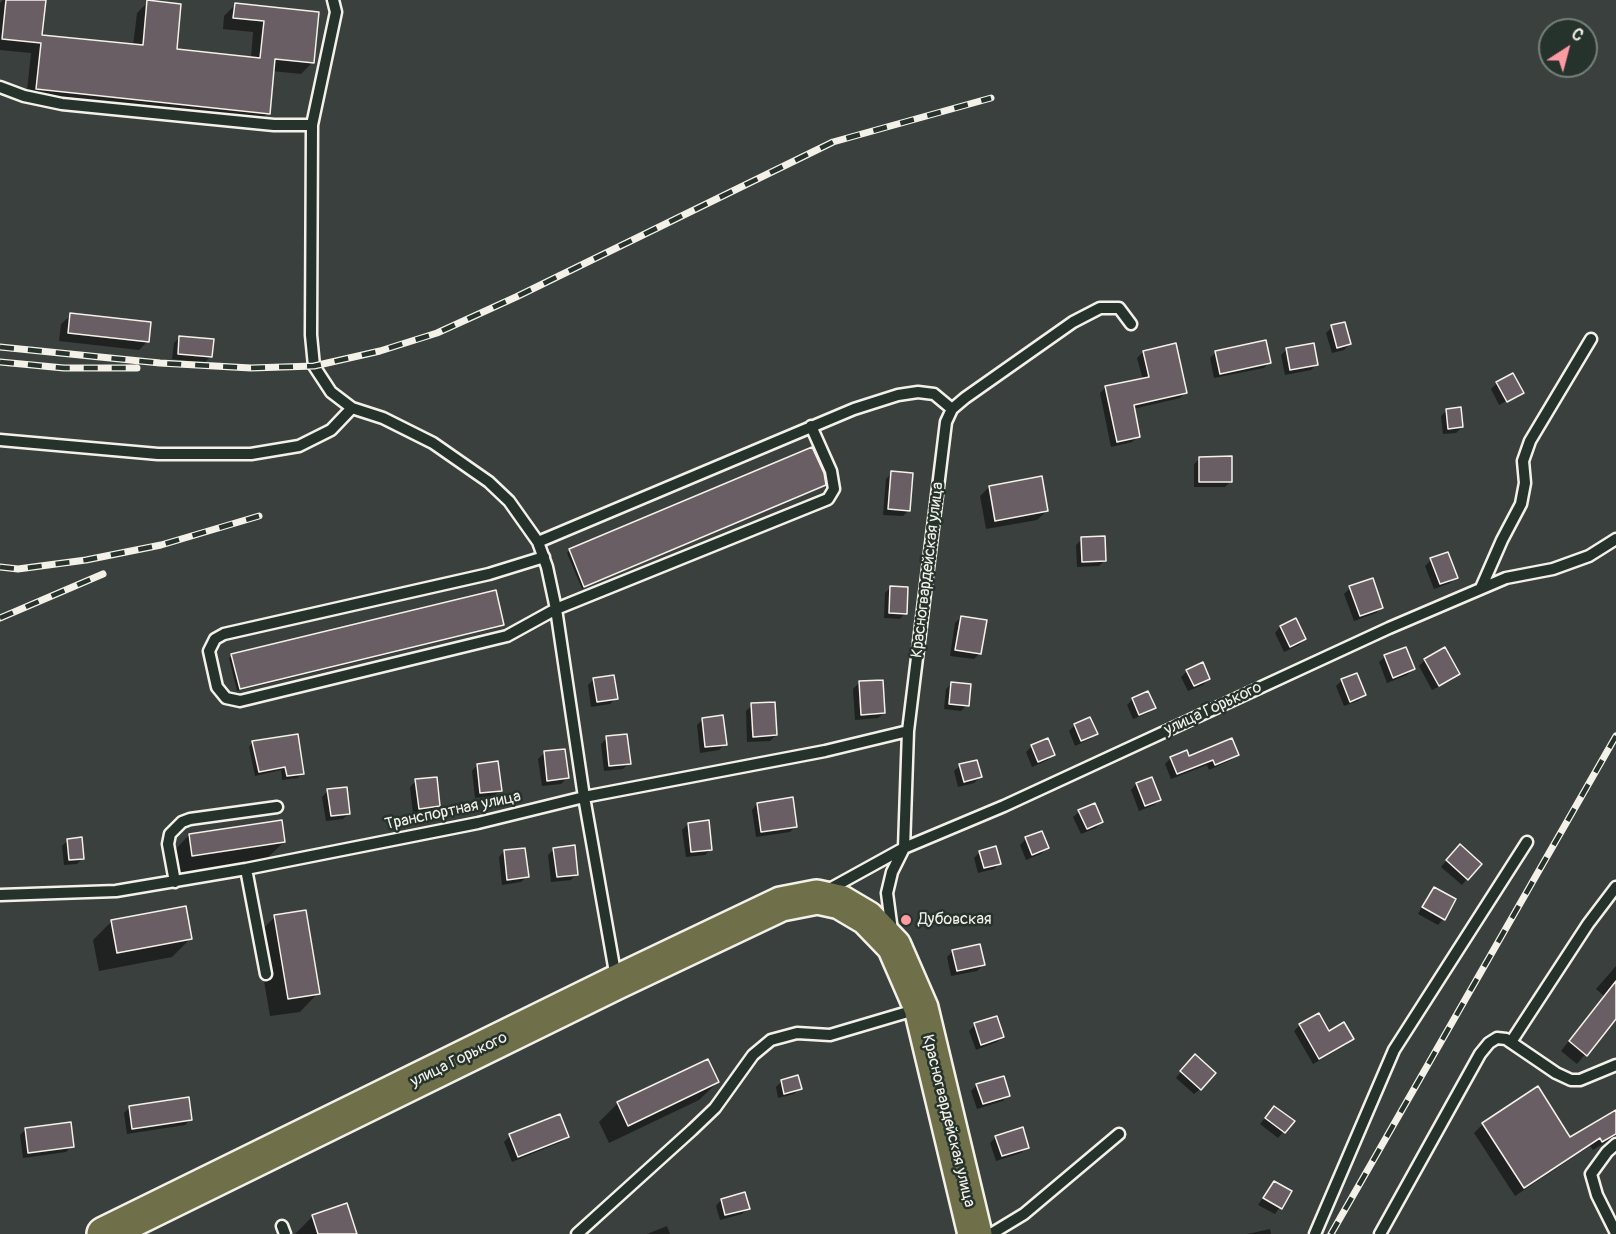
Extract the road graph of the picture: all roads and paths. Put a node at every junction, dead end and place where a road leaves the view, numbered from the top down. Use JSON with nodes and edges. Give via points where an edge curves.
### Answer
{"nodes":[{"id":1,"x":333,"y":0,"type":"edge"},
{"id":2,"x":0,"y":87,"type":"edge"},
{"id":3,"x":312,"y":125,"type":"junction"},
{"id":4,"x":1131,"y":324,"type":"dead end"},
{"id":5,"x":1591,"y":339,"type":"dead end"},
{"id":6,"x":352,"y":408,"type":"junction"},
{"id":7,"x":952,"y":410,"type":"junction"},
{"id":8,"x":811,"y":426,"type":"junction"},
{"id":9,"x":0,"y":440,"type":"edge"},
{"id":10,"x":1616,"y":539,"type":"edge"},
{"id":11,"x":538,"y":542,"type":"junction"},
{"id":12,"x":544,"y":557,"type":"junction"},
{"id":13,"x":1481,"y":588,"type":"junction"},
{"id":14,"x":556,"y":609,"type":"junction"},
{"id":15,"x":908,"y":731,"type":"junction"},
{"id":16,"x":584,"y":797,"type":"junction"},
{"id":17,"x":277,"y":807,"type":"dead end"},
{"id":18,"x":1527,"y":842,"type":"dead end"},
{"id":19,"x":904,"y":848,"type":"junction"},
{"id":20,"x":246,"y":869,"type":"junction"},
{"id":21,"x":175,"y":882,"type":"junction"},
{"id":22,"x":1616,"y":887,"type":"edge"},
{"id":23,"x":0,"y":895,"type":"edge"},
{"id":24,"x":817,"y":897,"type":"junction"},
{"id":25,"x":894,"y":946,"type":"junction"},
{"id":26,"x":266,"y":974,"type":"dead end"},
{"id":27,"x":617,"y":982,"type":"junction"},
{"id":28,"x":921,"y":1008,"type":"junction"},
{"id":29,"x":1511,"y":1042,"type":"junction"},
{"id":30,"x":1616,"y":1065,"type":"edge"},
{"id":31,"x":1119,"y":1134,"type":"dead end"},
{"id":32,"x":1616,"y":1144,"type":"edge"},
{"id":33,"x":1616,"y":1233,"type":"edge"},
{"id":34,"x":104,"y":1234,"type":"edge"},
{"id":35,"x":577,"y":1234,"type":"edge"},
{"id":36,"x":975,"y":1234,"type":"edge"},
{"id":37,"x":991,"y":1234,"type":"edge"},
{"id":38,"x":1315,"y":1234,"type":"edge"},
{"id":39,"x":1380,"y":1234,"type":"edge"}],
"edges":[{"from":1,"to":3,"type":"lane","via":[[336,12]]},
{"from":2,"to":3,"type":"lane","via":[[62,104],[274,125]]},
{"from":3,"to":6,"type":"lane","via":[[314,366],[331,392]]},
{"from":4,"to":7,"type":"lane","via":[[1119,308],[1100,308],[1038,345]]},
{"from":5,"to":13,"type":"lane","via":[[1530,441],[1523,461],[1526,483],[1521,504]]},
{"from":6,"to":9,"type":"lane","via":[[331,430],[299,446],[251,454],[158,454]]},
{"from":6,"to":11,"type":"lane","via":[[383,418],[464,463],[509,501]]},
{"from":7,"to":8,"type":"lane","via":[[934,394],[918,392],[898,395]]},
{"from":7,"to":15,"type":"lane","name":"Красногвардейская улица","via":[[946,422]]},
{"from":8,"to":11,"type":"lane"},
{"from":8,"to":14,"type":"lane","via":[[831,471],[834,489],[828,499]]},
{"from":10,"to":13,"type":"lane","name":"улица Горького","via":[[1553,569],[1506,578]]},
{"from":11,"to":12,"type":"lane"},
{"from":12,"to":14,"type":"lane"},
{"from":12,"to":14,"type":"lane","via":[[489,574],[224,634],[215,639],[209,651],[217,687],[226,698],[240,701],[507,636]]},
{"from":13,"to":19,"type":"lane","name":"улица Горького"},
{"from":14,"to":16,"type":"lane"},
{"from":15,"to":16,"type":"lane","name":"Транспортная улица","via":[[825,751]]},
{"from":15,"to":19,"type":"lane","name":"Красногвардейская улица"},
{"from":16,"to":20,"type":"lane","name":"Транспортная улица","via":[[478,823]]},
{"from":16,"to":27,"type":"lane"},
{"from":17,"to":21,"type":"lane","via":[[182,822],[170,834],[168,844]]},
{"from":18,"to":38,"type":"lane","via":[[1394,1050]]},
{"from":19,"to":24,"type":"lane","name":"улица Горького"},
{"from":19,"to":25,"type":"lane","name":"Красногвардейская улица","via":[[887,893]]},
{"from":20,"to":21,"type":"lane","name":"Транспортная улица"},
{"from":20,"to":26,"type":"lane"},
{"from":21,"to":23,"type":"lane","name":"Транспортная улица","via":[[117,891]]},
{"from":22,"to":29,"type":"lane"},
{"from":24,"to":25,"type":"main road","name":"улица Горького","via":[[840,902],[867,918]]},
{"from":24,"to":27,"type":"main road","name":"улица Горького","via":[[781,904]]},
{"from":25,"to":28,"type":"main road","name":"улица Горького"},
{"from":27,"to":34,"type":"main road","name":"улица Горького"},
{"from":28,"to":35,"type":"lane","via":[[830,1035],[797,1033],[771,1040],[753,1055],[715,1108]]},
{"from":28,"to":36,"type":"main road","name":"Красногвардейская улица"},
{"from":29,"to":30,"type":"lane","via":[[1571,1080]]},
{"from":29,"to":39,"type":"lane","via":[[1497,1038],[1480,1054]]},
{"from":31,"to":37,"type":"lane","via":[[1024,1214]]},
{"from":32,"to":33,"type":"lane","via":[[1592,1174],[1597,1195]]}]}
